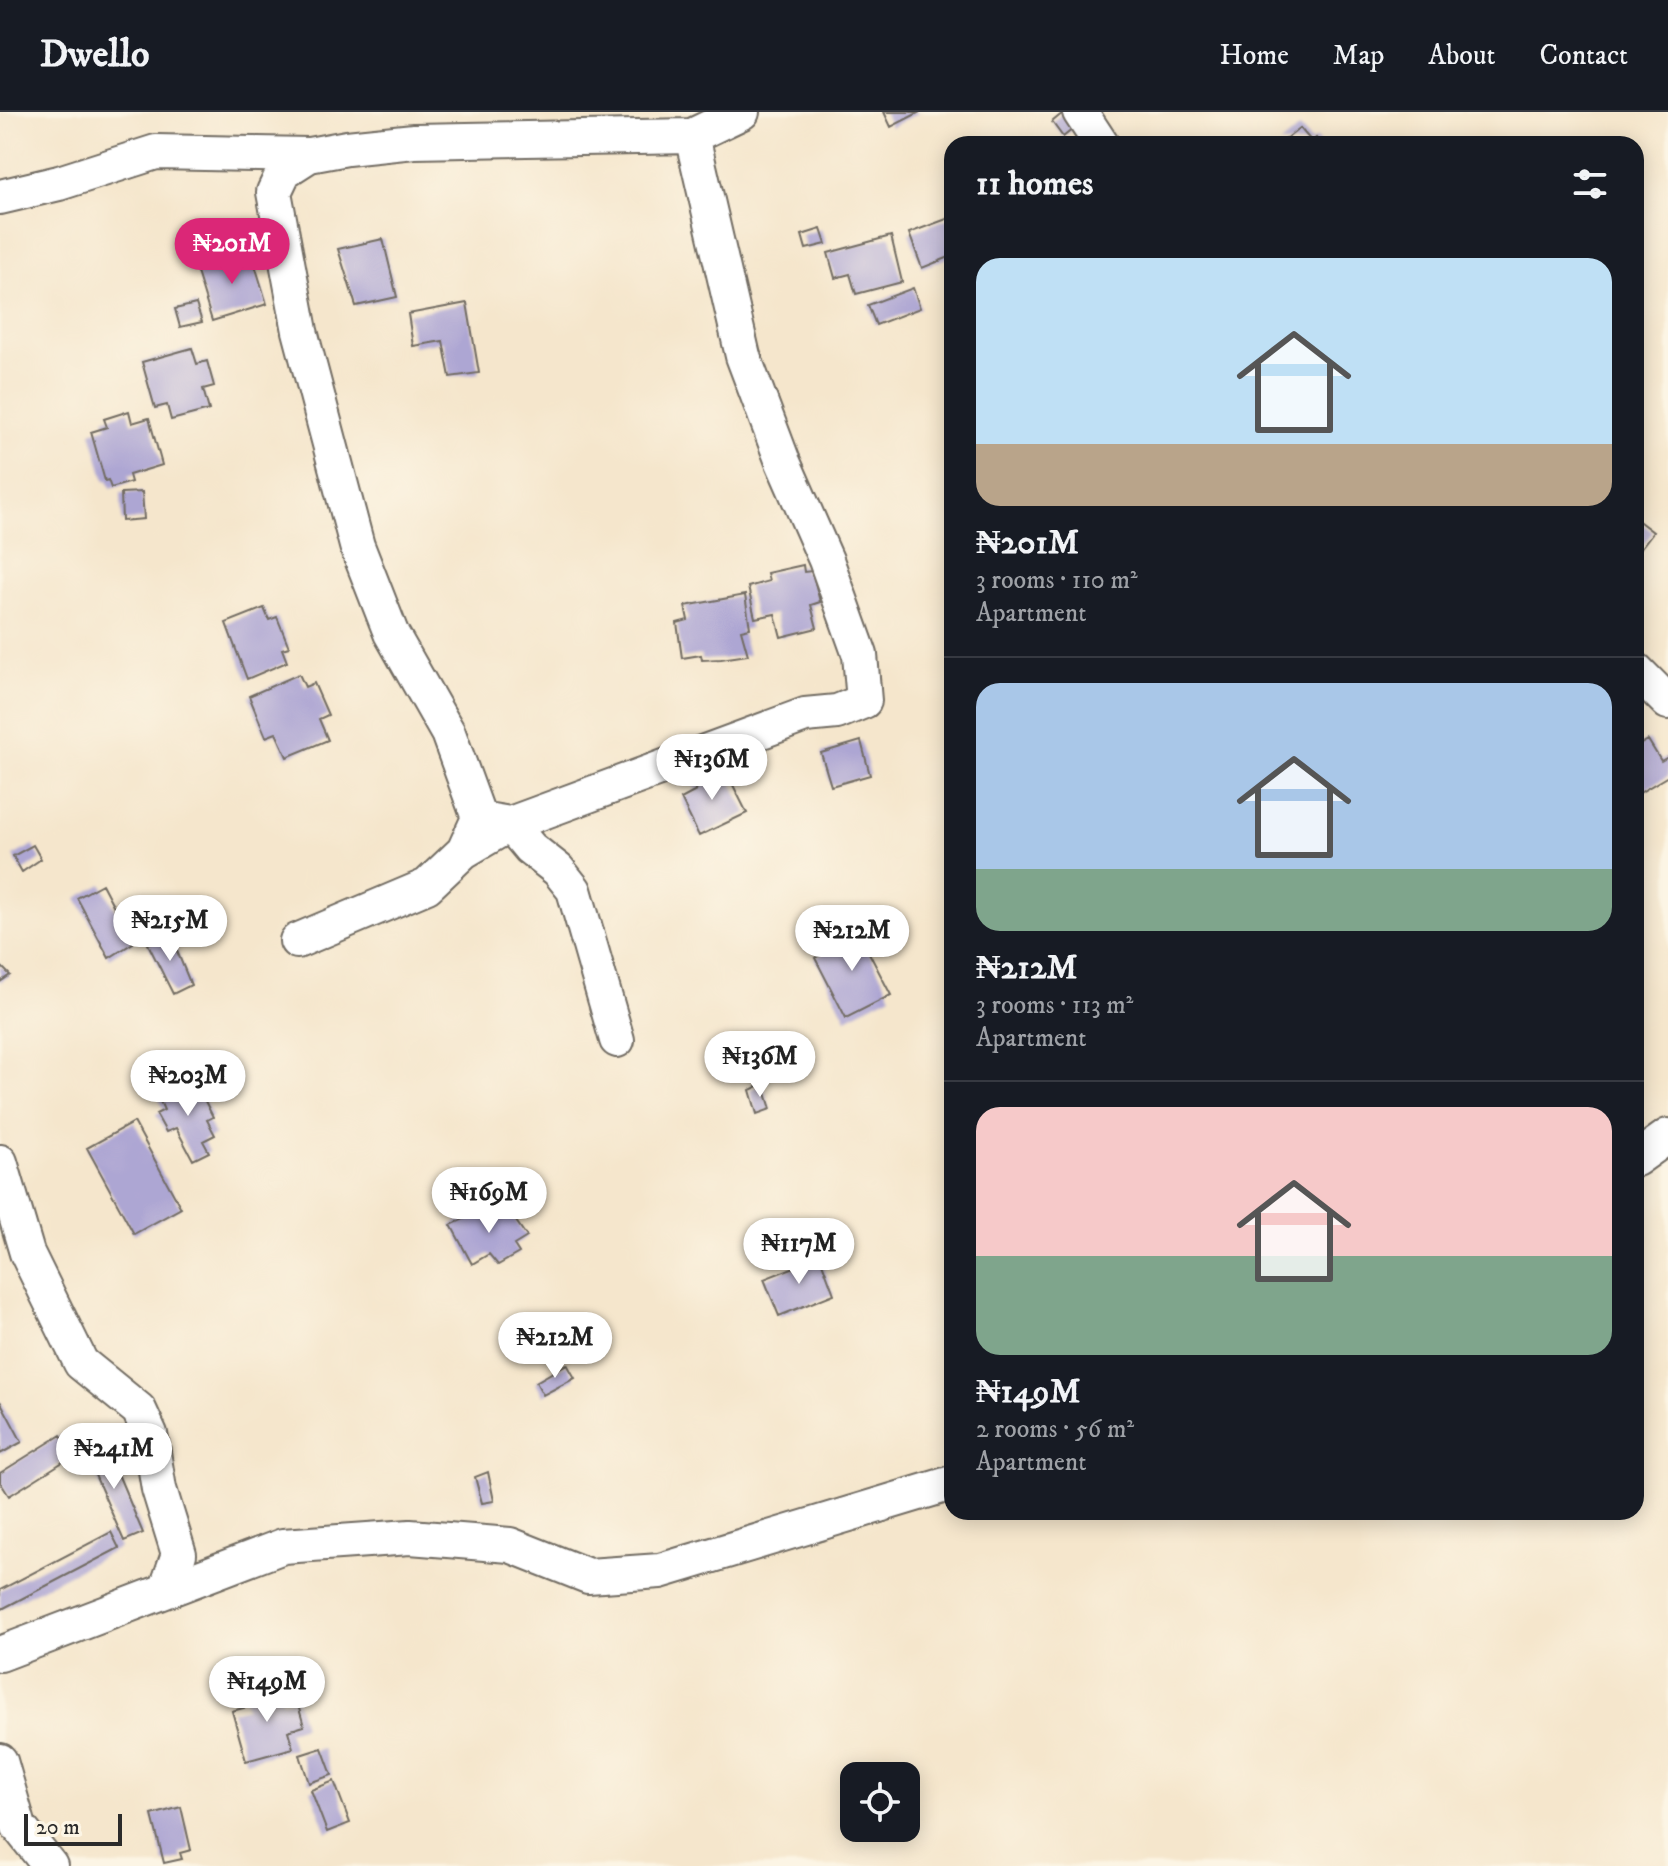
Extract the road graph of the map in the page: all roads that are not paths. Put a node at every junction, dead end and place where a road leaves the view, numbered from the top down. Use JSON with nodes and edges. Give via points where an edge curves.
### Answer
{"nodes":[{"id":1,"x":742,"y":112,"type":"edge"},
{"id":2,"x":1080,"y":112,"type":"edge"},
{"id":3,"x":692,"y":136,"type":"junction"},
{"id":4,"x":1096,"y":136,"type":"edge"},
{"id":5,"x":309,"y":155,"type":"junction"},
{"id":6,"x":0,"y":197,"type":"edge"},
{"id":7,"x":1644,"y":678,"type":"edge"},
{"id":8,"x":1668,"y":702,"type":"edge"},
{"id":9,"x":495,"y":821,"type":"junction"},
{"id":10,"x":297,"y":941,"type":"dead end"},
{"id":11,"x":617,"y":1040,"type":"dead end"},
{"id":12,"x":1668,"y":1136,"type":"edge"},
{"id":13,"x":1644,"y":1153,"type":"edge"},
{"id":14,"x":0,"y":1162,"type":"edge"},
{"id":15,"x":944,"y":1485,"type":"edge"},
{"id":16,"x":179,"y":1554,"type":"junction"},
{"id":17,"x":211,"y":1572,"type":"junction"},
{"id":18,"x":167,"y":1588,"type":"junction"},
{"id":19,"x":3,"y":1658,"type":"edge"},
{"id":20,"x":0,"y":1761,"type":"edge"},
{"id":21,"x":50,"y":1866,"type":"edge"}],
"edges":[{"from":1,"to":3,"type":"street"},
{"from":2,"to":4,"type":"street"},
{"from":3,"to":5,"type":"street","via":[[414,141]]},
{"from":3,"to":9,"type":"street","via":[[743,356],[860,655],[864,701],[837,712],[805,715]]},
{"from":5,"to":6,"type":"street","via":[[156,152]]},
{"from":5,"to":9,"type":"street","via":[[284,171],[274,192],[300,331],[357,546],[391,633]]},
{"from":7,"to":8,"type":"street"},
{"from":9,"to":10,"type":"street","via":[[427,886]]},
{"from":9,"to":11,"type":"street","via":[[558,870],[574,890]]},
{"from":12,"to":13,"type":"street"},
{"from":14,"to":16,"type":"street","via":[[27,1253],[81,1363],[139,1410],[150,1434],[159,1489]]},
{"from":15,"to":17,"type":"street","via":[[660,1571],[588,1576],[510,1545],[410,1537],[283,1546]]},
{"from":16,"to":17,"type":"street"},
{"from":16,"to":18,"type":"street"},
{"from":17,"to":18,"type":"street"},
{"from":18,"to":19,"type":"street"},
{"from":20,"to":21,"type":"street","via":[[19,1827]]}]}
